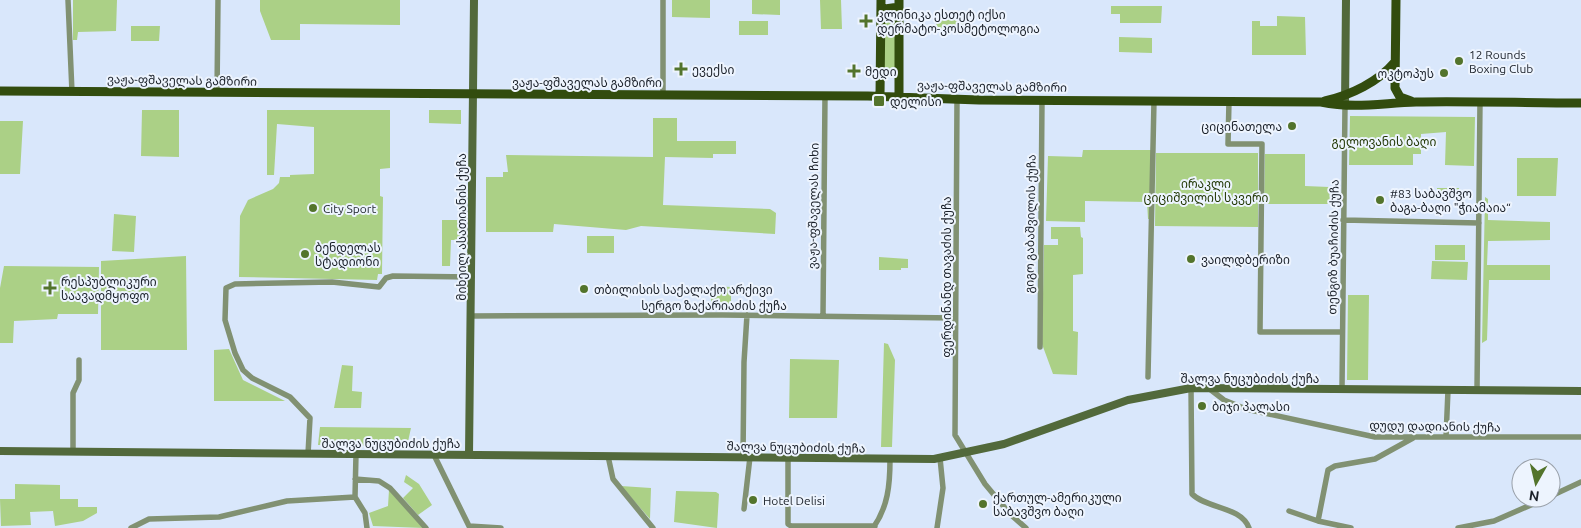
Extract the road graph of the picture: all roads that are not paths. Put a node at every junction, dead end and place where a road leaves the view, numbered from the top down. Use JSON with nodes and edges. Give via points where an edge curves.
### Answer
{"nodes":[{"id":1,"x":68,"y":0,"type":"edge"},
{"id":2,"x":218,"y":0,"type":"edge"},
{"id":3,"x":474,"y":0,"type":"edge"},
{"id":4,"x":663,"y":0,"type":"edge"},
{"id":5,"x":1346,"y":0,"type":"edge"},
{"id":6,"x":1396,"y":0,"type":"edge"},
{"id":7,"x":881,"y":3,"type":"edge"},
{"id":8,"x":899,"y":3,"type":"edge"},
{"id":9,"x":1396,"y":62,"type":"junction"},
{"id":10,"x":0,"y":91,"type":"edge"},
{"id":11,"x":72,"y":92,"type":"junction"},
{"id":12,"x":218,"y":93,"type":"junction"},
{"id":13,"x":473,"y":95,"type":"junction"},
{"id":14,"x":663,"y":95,"type":"junction"},
{"id":15,"x":825,"y":96,"type":"junction"},
{"id":16,"x":880,"y":96,"type":"junction"},
{"id":17,"x":1346,"y":96,"type":"junction"},
{"id":18,"x":899,"y":97,"type":"junction"},
{"id":19,"x":957,"y":100,"type":"junction"},
{"id":20,"x":1042,"y":100,"type":"junction"},
{"id":21,"x":1154,"y":101,"type":"junction"},
{"id":22,"x":1229,"y":101,"type":"junction"},
{"id":23,"x":1321,"y":102,"type":"junction"},
{"id":24,"x":1414,"y":102,"type":"junction"},
{"id":25,"x":1480,"y":102,"type":"junction"},
{"id":26,"x":1581,"y":103,"type":"edge"},
{"id":27,"x":1345,"y":105,"type":"junction"},
{"id":28,"x":1343,"y":220,"type":"junction"},
{"id":29,"x":1479,"y":223,"type":"junction"},
{"id":30,"x":472,"y":277,"type":"junction"},
{"id":31,"x":747,"y":315,"type":"junction"},
{"id":32,"x":472,"y":316,"type":"junction"},
{"id":33,"x":823,"y":316,"type":"junction"},
{"id":34,"x":955,"y":318,"type":"junction"},
{"id":35,"x":1342,"y":332,"type":"junction"},
{"id":36,"x":1040,"y":347,"type":"dead end"},
{"id":37,"x":79,"y":360,"type":"dead end"},
{"id":38,"x":1148,"y":377,"type":"dead end"},
{"id":39,"x":1208,"y":387,"type":"junction"},
{"id":40,"x":1191,"y":388,"type":"junction"},
{"id":41,"x":1342,"y":389,"type":"junction"},
{"id":42,"x":1448,"y":390,"type":"junction"},
{"id":43,"x":1477,"y":390,"type":"junction"},
{"id":44,"x":1581,"y":391,"type":"edge"},
{"id":45,"x":1446,"y":437,"type":"junction"},
{"id":46,"x":1581,"y":437,"type":"edge"},
{"id":47,"x":1414,"y":438,"type":"junction"},
{"id":48,"x":0,"y":451,"type":"edge"},
{"id":49,"x":73,"y":452,"type":"junction"},
{"id":50,"x":964,"y":452,"type":"junction"},
{"id":51,"x":308,"y":454,"type":"junction"},
{"id":52,"x":356,"y":454,"type":"junction"},
{"id":53,"x":434,"y":455,"type":"junction"},
{"id":54,"x":469,"y":455,"type":"junction"},
{"id":55,"x":608,"y":456,"type":"junction"},
{"id":56,"x":746,"y":457,"type":"junction"},
{"id":57,"x":788,"y":458,"type":"junction"},
{"id":58,"x":940,"y":458,"type":"junction"},
{"id":59,"x":890,"y":460,"type":"junction"},
{"id":60,"x":355,"y":479,"type":"junction"},
{"id":61,"x":1581,"y":482,"type":"edge"},
{"id":62,"x":1561,"y":491,"type":"edge"},
{"id":63,"x":355,"y":497,"type":"junction"},
{"id":64,"x":1524,"y":508,"type":"edge"},
{"id":65,"x":744,"y":510,"type":"dead end"},
{"id":66,"x":1289,"y":511,"type":"dead end"},
{"id":67,"x":1318,"y":521,"type":"junction"},
{"id":68,"x":874,"y":527,"type":"edge"},
{"id":69,"x":131,"y":528,"type":"edge"},
{"id":70,"x":367,"y":528,"type":"edge"},
{"id":71,"x":426,"y":528,"type":"edge"},
{"id":72,"x":502,"y":528,"type":"edge"},
{"id":73,"x":653,"y":528,"type":"edge"},
{"id":74,"x":938,"y":528,"type":"edge"},
{"id":75,"x":1026,"y":528,"type":"edge"},
{"id":76,"x":1249,"y":528,"type":"edge"},
{"id":77,"x":1351,"y":528,"type":"edge"},
{"id":78,"x":1458,"y":528,"type":"edge"}],
"edges":[{"from":1,"to":11,"type":"street"},
{"from":2,"to":12,"type":"street"},
{"from":3,"to":13,"type":"main road","name":"მიხეილ ასათიანის ქუჩა"},
{"from":4,"to":14,"type":"street"},
{"from":5,"to":17,"type":"main road"},
{"from":6,"to":9,"type":"main road"},
{"from":7,"to":8,"type":"main road","via":[[885,10],[893,10]]},
{"from":7,"to":16,"type":"main road"},
{"from":8,"to":18,"type":"main road"},
{"from":9,"to":17,"type":"main road","via":[[1377,78]]},
{"from":9,"to":24,"type":"main road","via":[[1396,93]]},
{"from":10,"to":11,"type":"main road","name":"ვაჟა-ფშაველას გამზირი"},
{"from":11,"to":12,"type":"main road","name":"ვაჟა-ფშაველას გამზირი"},
{"from":12,"to":13,"type":"main road","name":"ვაჟა-ფშაველას გამზირი"},
{"from":13,"to":14,"type":"main road","name":"ვაჟა-ფშაველას გამზირი"},
{"from":13,"to":30,"type":"main road","name":"მიხეილ ასათიანის ქუჩა"},
{"from":14,"to":15,"type":"main road","name":"ვაჟა-ფშაველას გამზირი"},
{"from":15,"to":16,"type":"main road","name":"ვაჟა-ფშაველას გამზირი"},
{"from":15,"to":33,"type":"street","name":"ვაჟა-ფშაველას ჩიხი"},
{"from":16,"to":18,"type":"main road","name":"ვაჟა-ფშაველას გამზირი"},
{"from":17,"to":23,"type":"main road"},
{"from":17,"to":27,"type":"main road"},
{"from":18,"to":19,"type":"main road","name":"ვაჟა-ფშაველას გამზირი"},
{"from":19,"to":20,"type":"main road","name":"ვაჟა-ფშაველას გამზირი"},
{"from":19,"to":34,"type":"street","name":"ფერდინანდ თავაძის ქუჩა"},
{"from":20,"to":21,"type":"main road","name":"ვაჟა-ფშაველას გამზირი"},
{"from":20,"to":36,"type":"street","name":"გიგო გაბაშვილის ქუჩა"},
{"from":21,"to":22,"type":"main road","name":"ვაჟა-ფშაველას გამზირი"},
{"from":21,"to":38,"type":"street"},
{"from":22,"to":23,"type":"main road","name":"ვაჟა-ფშაველას გამზირი"},
{"from":22,"to":35,"type":"street","via":[[1228,144],[1262,144],[1260,332]]},
{"from":23,"to":27,"type":"main road","name":"ვაჟა-ფშაველას გამზირი"},
{"from":24,"to":25,"type":"main road","name":"ვაჟა-ფშაველას გამზირი"},
{"from":24,"to":27,"type":"main road","name":"ვაჟა-ფშაველას გამზირი","via":[[1382,106]]},
{"from":25,"to":26,"type":"main road","name":"ვაჟა-ფშაველას გამზირი"},
{"from":25,"to":29,"type":"street"},
{"from":27,"to":28,"type":"street","name":"თენგიზ ბუაჩიძის ქუჩა"},
{"from":28,"to":29,"type":"street"},
{"from":28,"to":35,"type":"street","name":"თენგიზ ბუაჩიძის ქუჩა"},
{"from":29,"to":43,"type":"street"},
{"from":30,"to":32,"type":"main road","name":"მიხეილ ასათიანის ქუჩა"},
{"from":30,"to":51,"type":"street","via":[[393,276],[386,278],[379,287],[332,282],[235,284],[226,288],[225,320],[238,362],[252,378],[290,397],[310,418]]},
{"from":31,"to":32,"type":"street","name":"სერგო ზაქარიაძის ქუჩა"},
{"from":31,"to":33,"type":"street","name":"სერგო ზაქარიაძის ქუჩა"},
{"from":31,"to":56,"type":"street","via":[[744,362]]},
{"from":32,"to":54,"type":"main road","name":"მიხეილ ასათიანის ქუჩა"},
{"from":33,"to":34,"type":"street","name":"სერგო ზაქარიაძის ქუჩა"},
{"from":34,"to":50,"type":"street","name":"ფერდინანდ თავაძის ქუჩა","via":[[955,436]]},
{"from":35,"to":41,"type":"street","name":"თენგიზ ბუაჩიძის ქუჩა"},
{"from":37,"to":49,"type":"street","via":[[79,380],[73,393]]},
{"from":39,"to":40,"type":"main road","name":"შალვა ნუცუბიძის ქუჩა"},
{"from":39,"to":41,"type":"main road","name":"შალვა ნუცუბიძის ქუჩა"},
{"from":39,"to":47,"type":"street","name":"დუდუ დადიანის ქუჩა","via":[[1224,400],[1246,409],[1375,437]]},
{"from":40,"to":50,"type":"main road","name":"შალვა ნუცუბიძის ქუჩა","via":[[1114,404],[1025,437]]},
{"from":40,"to":76,"type":"street","via":[[1192,494],[1241,517]]},
{"from":41,"to":42,"type":"main road","name":"შალვა ნუცუბიძის ქუჩა"},
{"from":42,"to":43,"type":"main road","name":"შალვა ნუცუბიძის ქუჩა"},
{"from":42,"to":45,"type":"street"},
{"from":43,"to":44,"type":"main road","name":"შალვა ნუცუბიძის ქუჩა"},
{"from":45,"to":46,"type":"street","name":"დუდუ დადიანის ქუჩა"},
{"from":45,"to":47,"type":"street","name":"დუდუ დადიანის ქუჩა"},
{"from":47,"to":67,"type":"street","via":[[1375,459],[1328,470]]},
{"from":48,"to":49,"type":"main road","name":"შალვა ნუცუბიძის ქუჩა"},
{"from":49,"to":51,"type":"main road","name":"შალვა ნუცუბიძის ქუჩა"},
{"from":50,"to":58,"type":"main road","name":"შალვა ნუცუბიძის ქუჩა"},
{"from":50,"to":75,"type":"street","name":"ფერდინანდ თავაძის ქუჩა","via":[[985,484]]},
{"from":51,"to":52,"type":"main road","name":"შალვა ნუცუბიძის ქუჩა"},
{"from":52,"to":53,"type":"main road","name":"შალვა ნუცუბიძის ქუჩა"},
{"from":52,"to":60,"type":"street"},
{"from":53,"to":54,"type":"main road","name":"შალვა ნუცუბიძის ქუჩა"},
{"from":53,"to":72,"type":"street","via":[[469,526]]},
{"from":54,"to":55,"type":"main road","name":"შალვა ნუცუბიძის ქუჩა"},
{"from":55,"to":56,"type":"main road","name":"შალვა ნუცუბიძის ქუჩა"},
{"from":55,"to":73,"type":"street","via":[[616,483]]},
{"from":56,"to":57,"type":"main road","name":"შალვა ნუცუბიძის ქუჩა"},
{"from":56,"to":65,"type":"street"},
{"from":57,"to":59,"type":"main road","name":"შალვა ნუცუბიძის ქუჩა"},
{"from":57,"to":68,"type":"street","via":[[788,524]]},
{"from":58,"to":59,"type":"main road","name":"შალვა ნუცუბიძის ქუჩა"},
{"from":58,"to":74,"type":"street","via":[[943,488]]},
{"from":59,"to":68,"type":"street","via":[[884,511]]},
{"from":60,"to":63,"type":"street"},
{"from":60,"to":71,"type":"street","via":[[379,481],[390,488]]},
{"from":61,"to":62,"type":"street"},
{"from":63,"to":69,"type":"street","via":[[287,501],[219,517],[148,519]]},
{"from":63,"to":70,"type":"street","via":[[365,513]]},
{"from":64,"to":78,"type":"street","via":[[1494,521]]},
{"from":66,"to":67,"type":"street"},
{"from":67,"to":77,"type":"street"}]}
